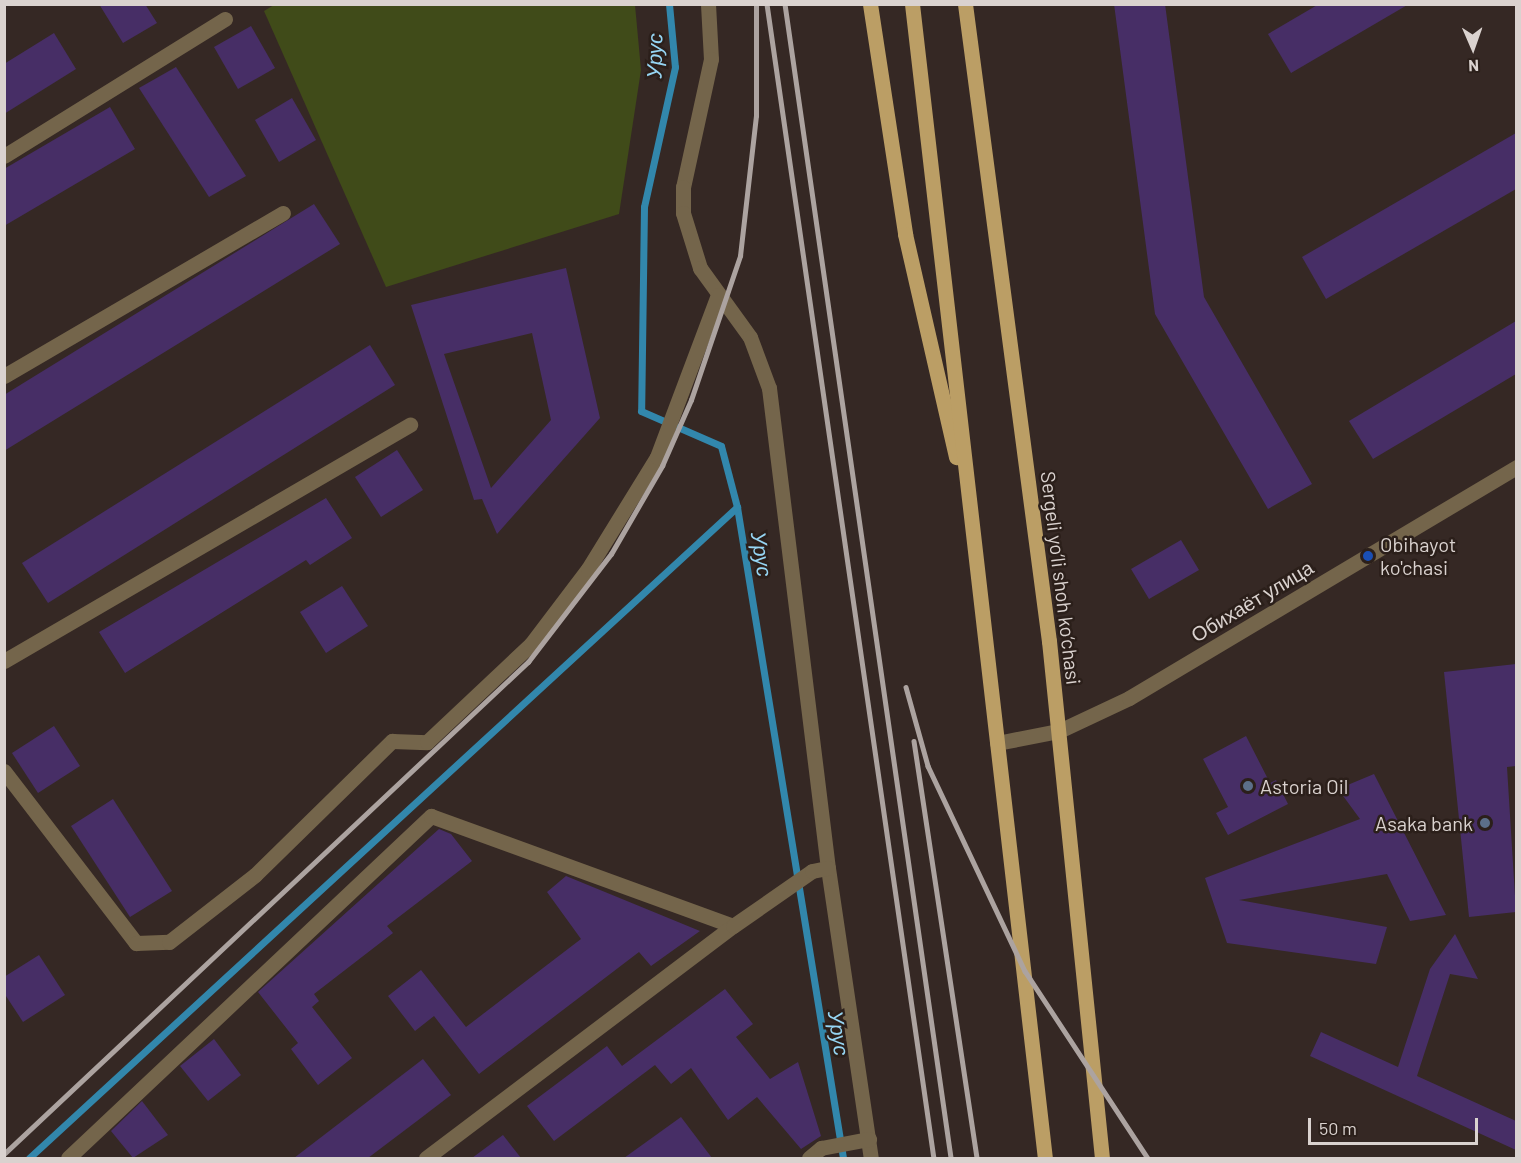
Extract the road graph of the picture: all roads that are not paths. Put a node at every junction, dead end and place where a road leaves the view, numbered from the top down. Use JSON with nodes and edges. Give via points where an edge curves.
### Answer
{"nodes":[{"id":1,"x":708,"y":4,"type":"edge"},
{"id":2,"x":870,"y":4,"type":"edge"},
{"id":3,"x":912,"y":4,"type":"edge"},
{"id":4,"x":965,"y":4,"type":"edge"},
{"id":5,"x":225,"y":19,"type":"dead end"},
{"id":6,"x":4,"y":156,"type":"edge"},
{"id":7,"x":283,"y":213,"type":"dead end"},
{"id":8,"x":718,"y":295,"type":"junction"},
{"id":9,"x":4,"y":376,"type":"edge"},
{"id":10,"x":410,"y":425,"type":"dead end"},
{"id":11,"x":1516,"y":467,"type":"edge"},
{"id":12,"x":966,"y":495,"type":"junction"},
{"id":13,"x":4,"y":662,"type":"edge"},
{"id":14,"x":1059,"y":732,"type":"junction"},
{"id":15,"x":997,"y":744,"type":"junction"},
{"id":16,"x":4,"y":771,"type":"edge"},
{"id":17,"x":828,"y":868,"type":"junction"},
{"id":18,"x":733,"y":926,"type":"junction"},
{"id":19,"x":869,"y":1139,"type":"junction"},
{"id":20,"x":68,"y":1158,"type":"edge"},
{"id":21,"x":426,"y":1158,"type":"edge"},
{"id":22,"x":809,"y":1158,"type":"edge"},
{"id":23,"x":871,"y":1158,"type":"edge"},
{"id":24,"x":1046,"y":1158,"type":"edge"},
{"id":25,"x":1102,"y":1158,"type":"edge"}],
"edges":[{"from":1,"to":8,"type":"street","via":[[711,59],[682,201],[692,251]]},
{"from":2,"to":12,"type":"main road","via":[[883,111],[921,319]]},
{"from":3,"to":12,"type":"main road","via":[[954,335]]},
{"from":4,"to":14,"type":"main road","name":"Sergeli yo‘li shoh ko‘chasi"},
{"from":5,"to":6,"type":"street"},
{"from":7,"to":9,"type":"street"},
{"from":8,"to":16,"type":"street","via":[[681,402],[657,457],[588,569],[531,644],[427,742],[392,741],[255,875],[169,942],[136,943]]},
{"from":8,"to":17,"type":"street","via":[[750,337],[769,388]]},
{"from":10,"to":13,"type":"street"},
{"from":11,"to":14,"type":"street","name":"Обихаёт улица","via":[[1148,687]]},
{"from":12,"to":15,"type":"main road"},
{"from":14,"to":15,"type":"street","name":"Обихаёт улица"},
{"from":14,"to":25,"type":"main road","name":"Sergeli yo‘li shoh ko‘chasi"},
{"from":15,"to":24,"type":"main road"},
{"from":17,"to":18,"type":"street","via":[[807,875]]},
{"from":17,"to":19,"type":"street"},
{"from":18,"to":20,"type":"street","via":[[431,816]]},
{"from":18,"to":21,"type":"street"},
{"from":19,"to":22,"type":"street","via":[[821,1148]]},
{"from":19,"to":23,"type":"street"}]}
